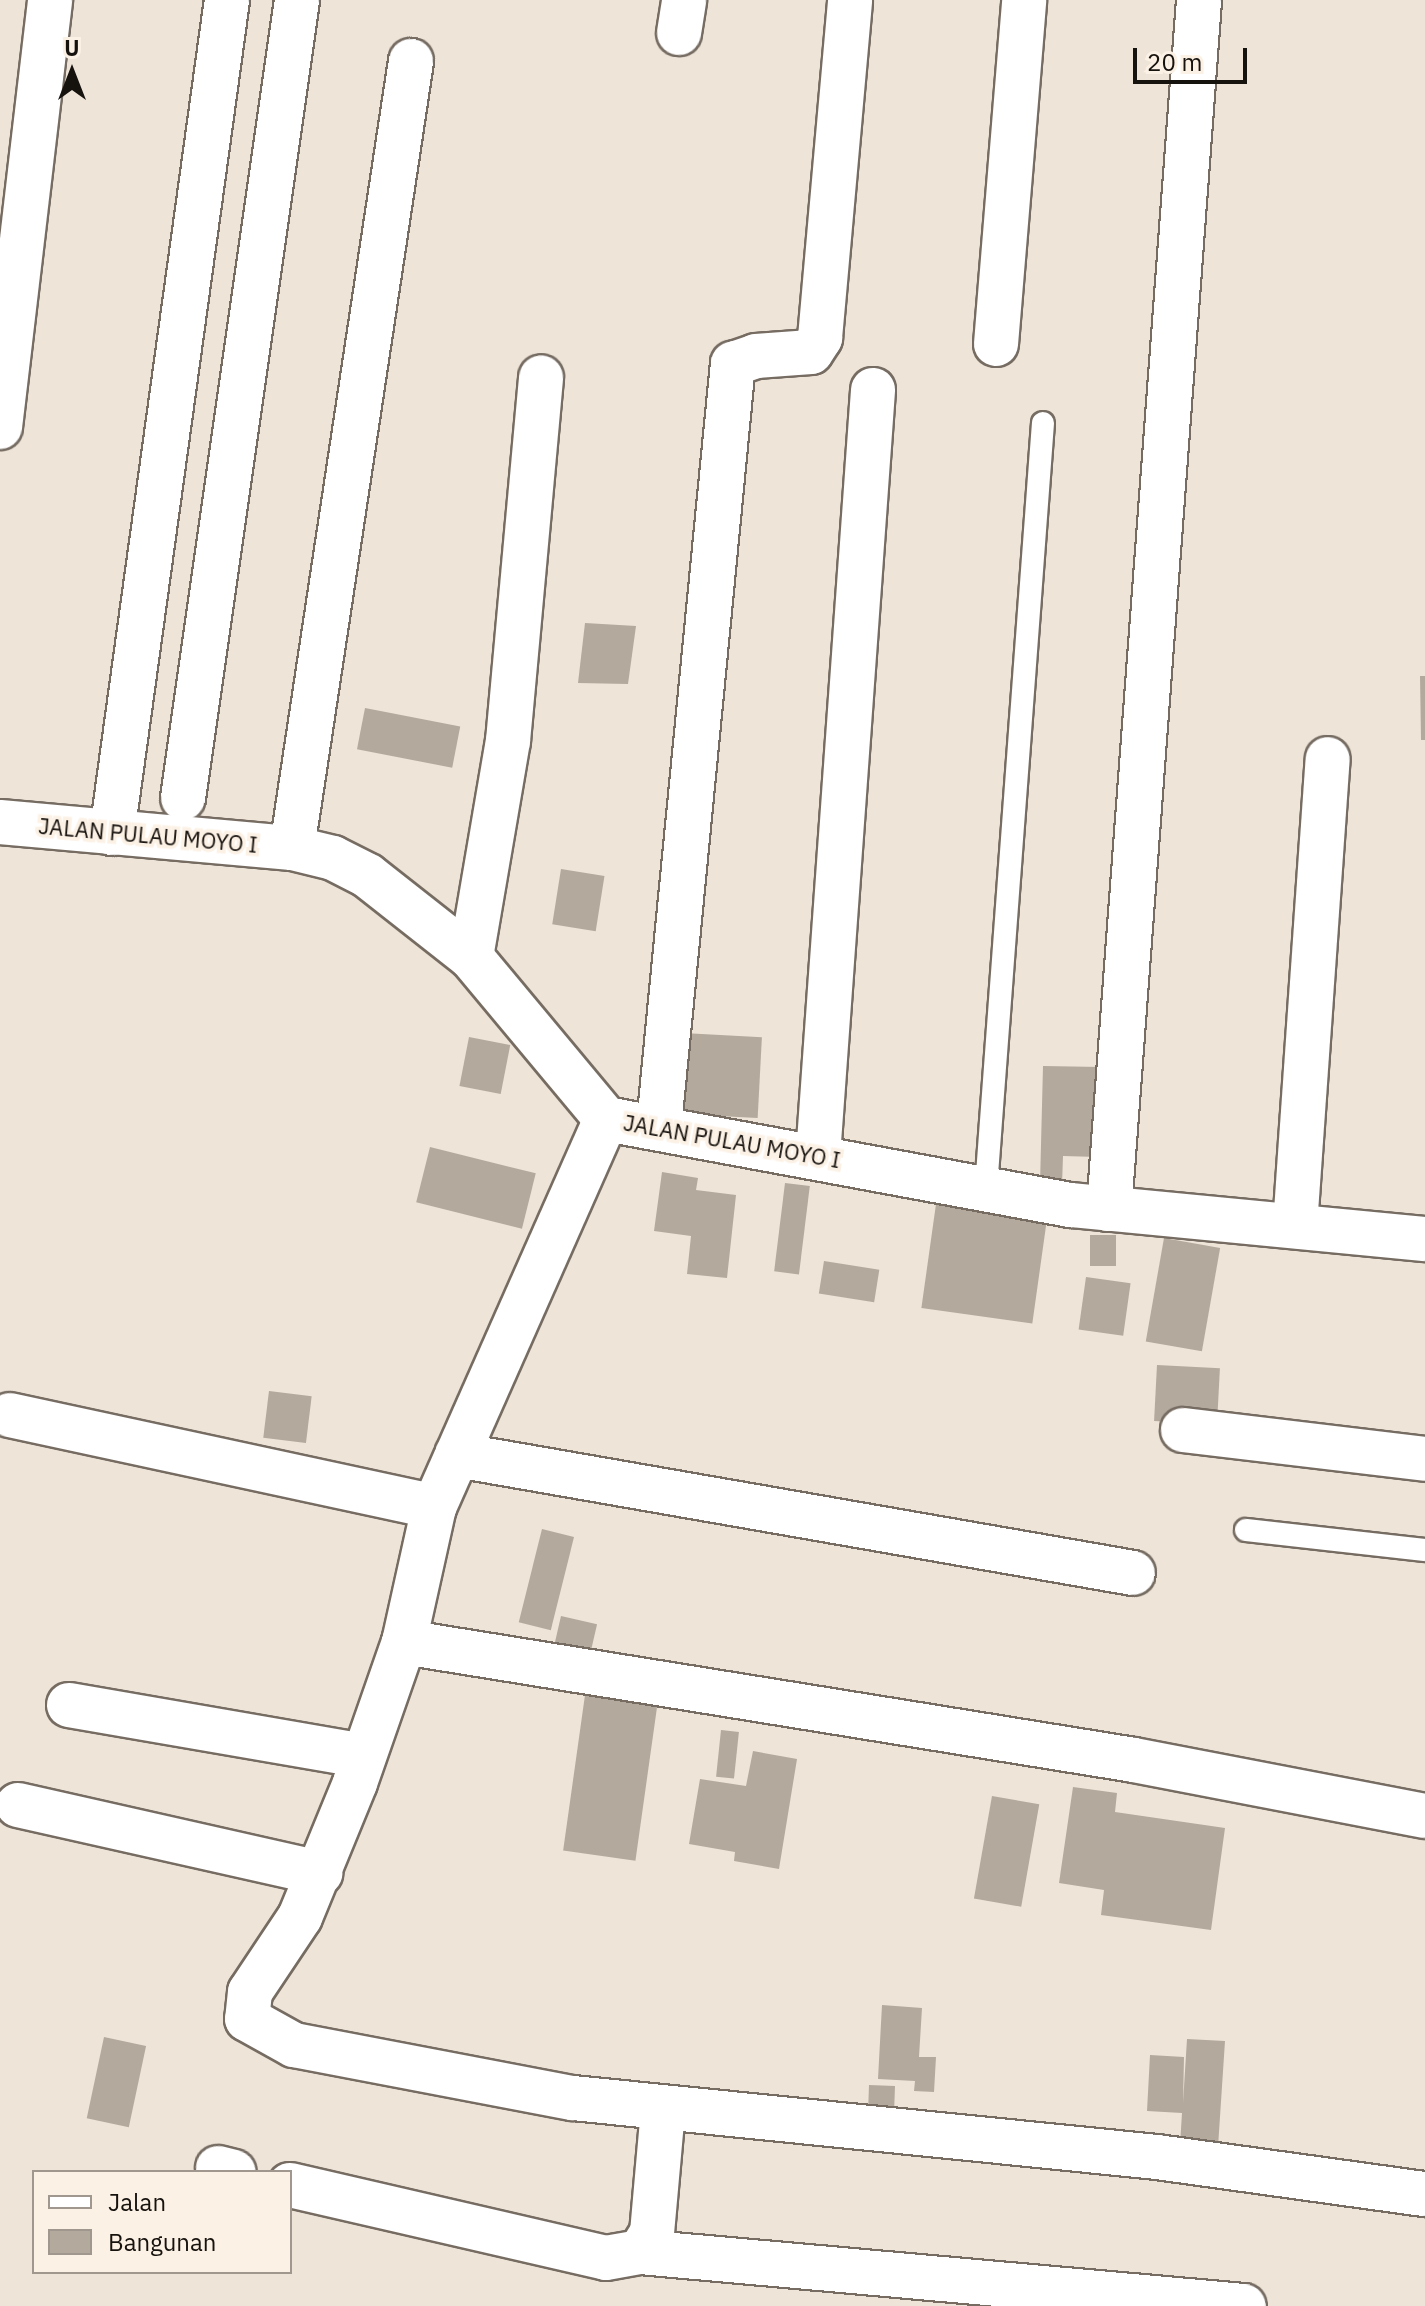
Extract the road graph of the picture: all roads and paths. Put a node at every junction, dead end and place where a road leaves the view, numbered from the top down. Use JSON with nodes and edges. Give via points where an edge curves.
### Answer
{"nodes":[{"id":1,"x":50,"y":0,"type":"edge"},
{"id":2,"x":227,"y":0,"type":"edge"},
{"id":3,"x":297,"y":0,"type":"edge"},
{"id":4,"x":850,"y":0,"type":"edge"},
{"id":5,"x":1024,"y":0,"type":"edge"},
{"id":6,"x":1199,"y":0,"type":"edge"},
{"id":7,"x":411,"y":61,"type":"dead end"},
{"id":8,"x":996,"y":344,"type":"dead end"},
{"id":9,"x":541,"y":377,"type":"dead end"},
{"id":10,"x":873,"y":390,"type":"dead end"},
{"id":11,"x":1043,"y":423,"type":"dead end"},
{"id":12,"x":0,"y":427,"type":"edge"},
{"id":13,"x":1328,"y":759,"type":"dead end"},
{"id":14,"x":183,"y":798,"type":"dead end"},
{"id":15,"x":0,"y":822,"type":"edge"},
{"id":16,"x":112,"y":833,"type":"junction"},
{"id":17,"x":292,"y":848,"type":"junction"},
{"id":18,"x":471,"y":957,"type":"junction"},
{"id":19,"x":606,"y":1119,"type":"junction"},
{"id":20,"x":659,"y":1125,"type":"junction"},
{"id":21,"x":818,"y":1156,"type":"junction"},
{"id":22,"x":986,"y":1188,"type":"junction"},
{"id":23,"x":1109,"y":1209,"type":"junction"},
{"id":24,"x":1295,"y":1226,"type":"junction"},
{"id":25,"x":1425,"y":1239,"type":"edge"},
{"id":26,"x":10,"y":1415,"type":"dead end"},
{"id":27,"x":1183,"y":1430,"type":"dead end"},
{"id":28,"x":457,"y":1455,"type":"junction"},
{"id":29,"x":1425,"y":1459,"type":"edge"},
{"id":30,"x":434,"y":1507,"type":"junction"},
{"id":31,"x":1246,"y":1530,"type":"dead end"},
{"id":32,"x":1425,"y":1550,"type":"edge"},
{"id":33,"x":1133,"y":1573,"type":"dead end"},
{"id":34,"x":404,"y":1642,"type":"junction"},
{"id":35,"x":69,"y":1705,"type":"dead end"},
{"id":36,"x":364,"y":1756,"type":"junction"},
{"id":37,"x":18,"y":1805,"type":"dead end"},
{"id":38,"x":1425,"y":1816,"type":"edge"},
{"id":39,"x":320,"y":1873,"type":"junction"},
{"id":40,"x":663,"y":2110,"type":"junction"},
{"id":41,"x":292,"y":2185,"type":"edge"},
{"id":42,"x":1425,"y":2194,"type":"edge"},
{"id":43,"x":640,"y":2252,"type":"junction"},
{"id":44,"x":1244,"y":2306,"type":"edge"}],
"edges":[{"from":1,"to":12,"type":"street"},
{"from":2,"to":16,"type":"street"},
{"from":3,"to":14,"type":"street"},
{"from":4,"to":20,"type":"street","via":[[820,338],[811,352],[756,356],[733,364]]},
{"from":5,"to":8,"type":"street"},
{"from":6,"to":23,"type":"street"},
{"from":7,"to":17,"type":"street"},
{"from":9,"to":18,"type":"street","via":[[508,741]]},
{"from":10,"to":21,"type":"street"},
{"from":11,"to":22,"type":"lane"},
{"from":13,"to":24,"type":"street"},
{"from":15,"to":16,"type":"street","name":"JALAN PULAU MOYO I"},
{"from":16,"to":17,"type":"street","name":"JALAN PULAU MOYO I"},
{"from":17,"to":18,"type":"street","name":"JALAN PULAU MOYO I","via":[[333,858],[368,876]]},
{"from":18,"to":19,"type":"street","name":"JALAN PULAU MOYO I"},
{"from":19,"to":20,"type":"street","name":"JALAN PULAU MOYO I"},
{"from":19,"to":28,"type":"street"},
{"from":20,"to":21,"type":"street","name":"JALAN PULAU MOYO I"},
{"from":21,"to":22,"type":"street","name":"JALAN PULAU MOYO I"},
{"from":22,"to":23,"type":"street","name":"JALAN PULAU MOYO I"},
{"from":23,"to":24,"type":"street","name":"JALAN PULAU MOYO I"},
{"from":24,"to":25,"type":"street","name":"JALAN PULAU MOYO I"},
{"from":26,"to":30,"type":"street"},
{"from":27,"to":29,"type":"street"},
{"from":28,"to":30,"type":"street"},
{"from":28,"to":33,"type":"street"},
{"from":30,"to":34,"type":"street"},
{"from":31,"to":32,"type":"lane"},
{"from":34,"to":36,"type":"street"},
{"from":34,"to":38,"type":"street","via":[[1134,1760]]},
{"from":35,"to":36,"type":"street"},
{"from":36,"to":39,"type":"street"},
{"from":37,"to":39,"type":"street"},
{"from":39,"to":40,"type":"street","via":[[300,1917],[250,1992],[245,2009],[256,2028],[294,2045]]},
{"from":40,"to":42,"type":"street","via":[[1157,2157]]},
{"from":40,"to":43,"type":"street","via":[[652,2233]]},
{"from":41,"to":43,"type":"street","via":[[606,2258]]},
{"from":43,"to":44,"type":"street"}]}
